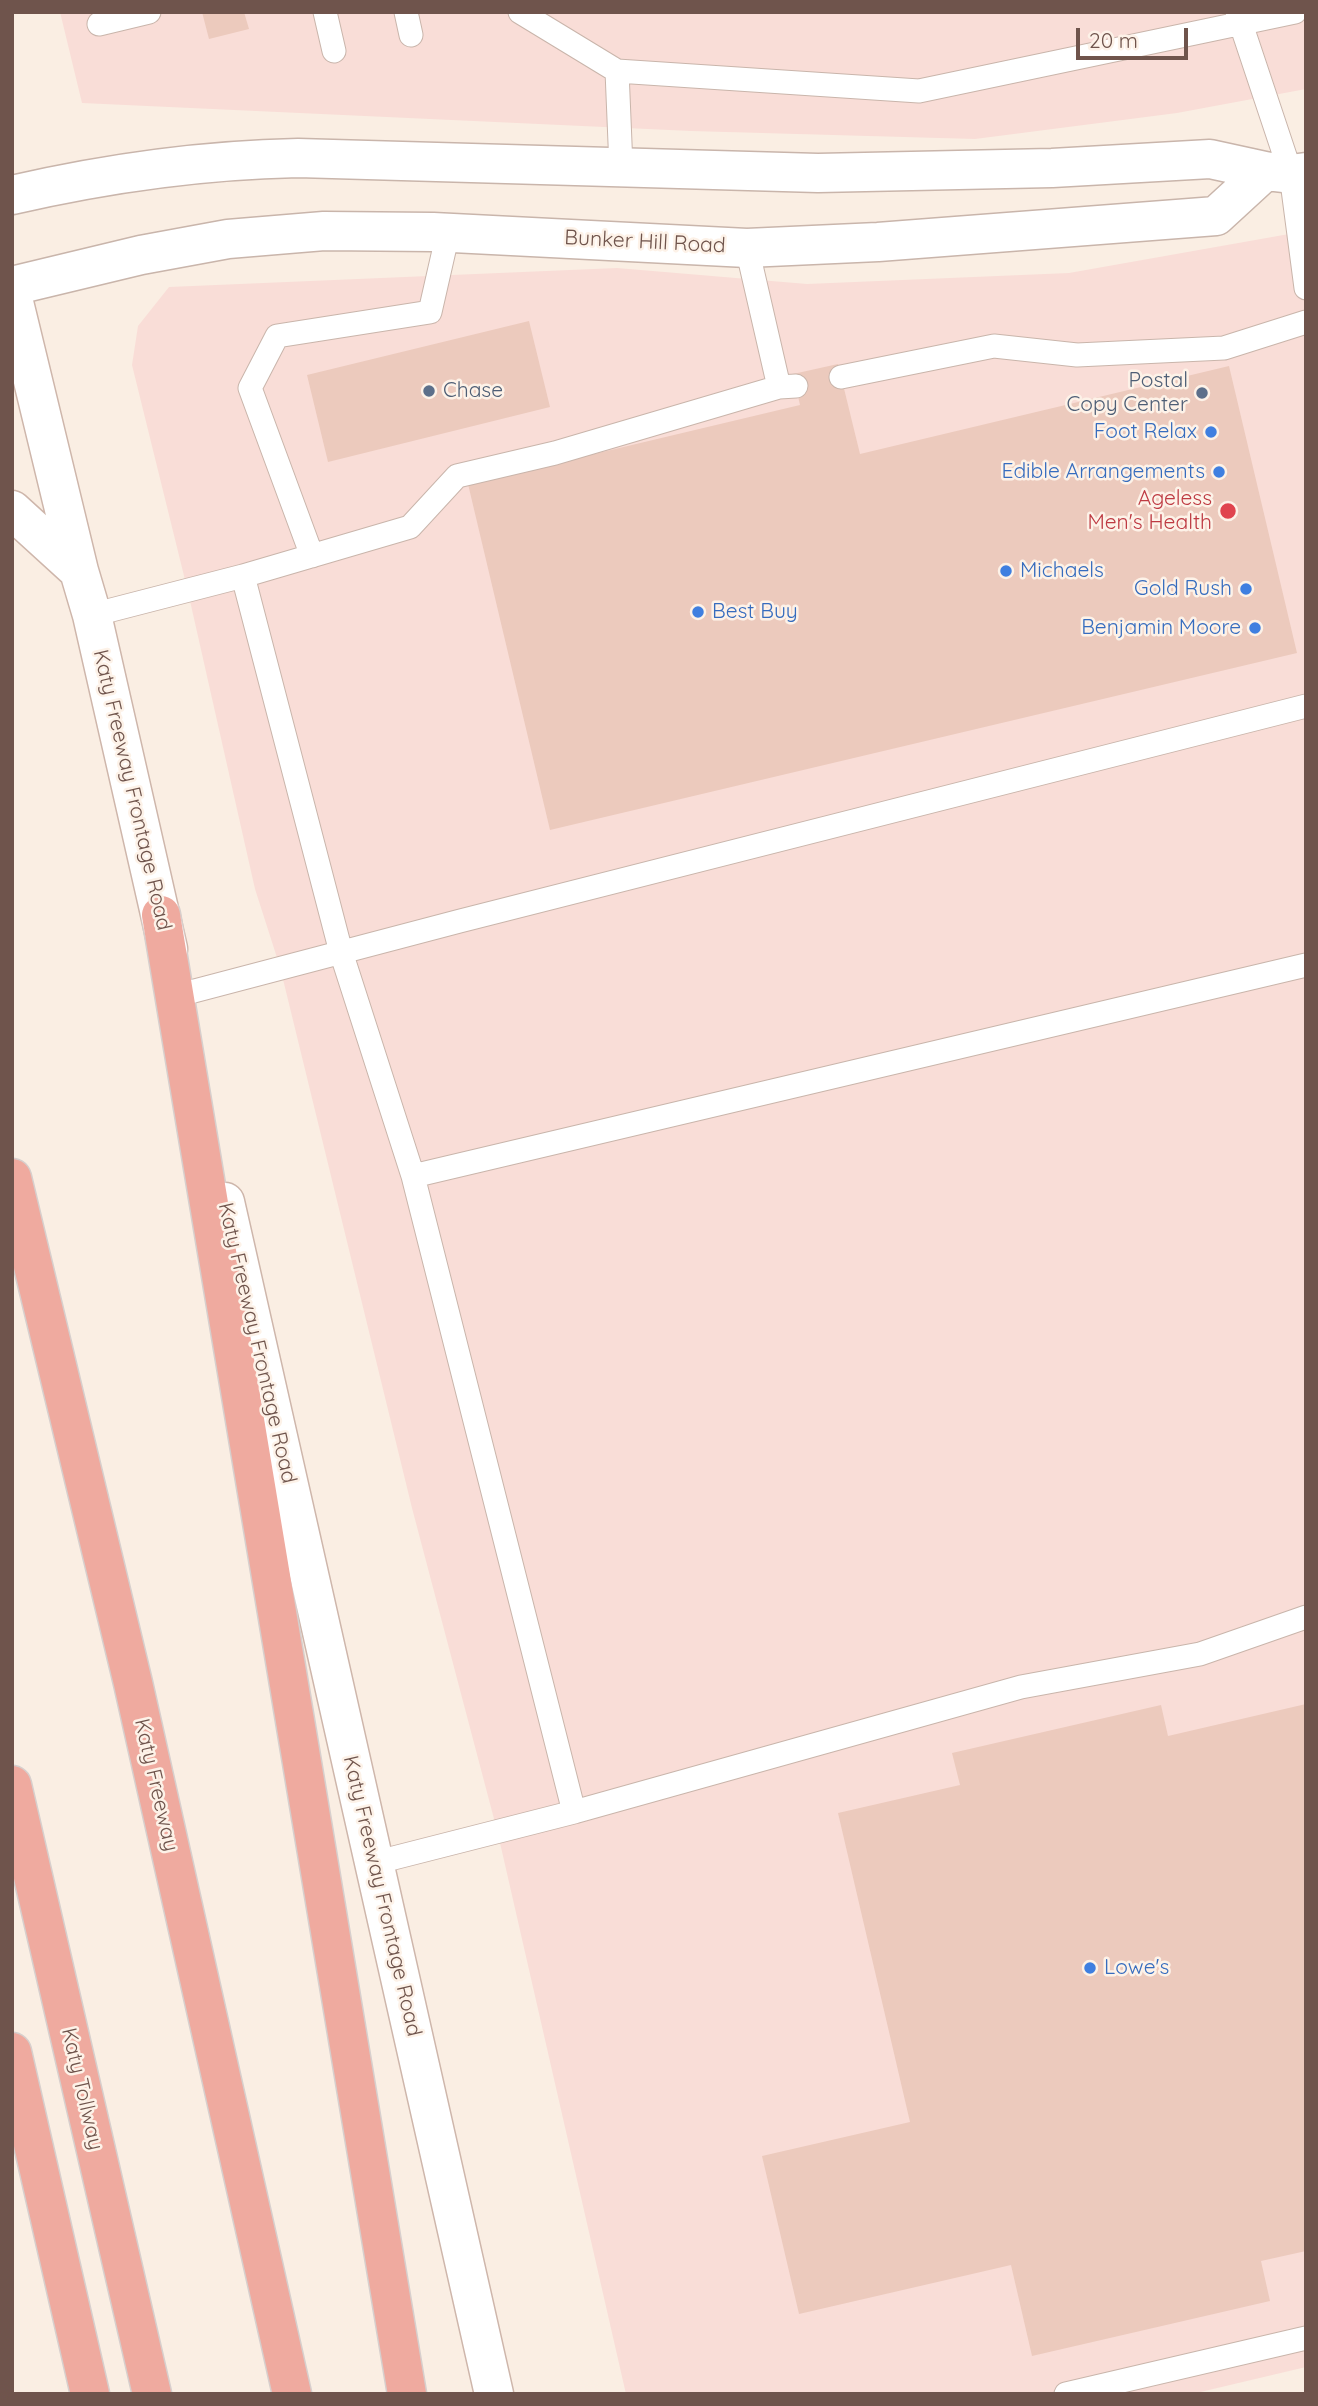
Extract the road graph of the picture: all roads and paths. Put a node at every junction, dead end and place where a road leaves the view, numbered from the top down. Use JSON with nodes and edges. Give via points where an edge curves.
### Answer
{"nodes":[{"id":1,"x":149,"y":12,"type":"edge"},
{"id":2,"x":325,"y":12,"type":"edge"},
{"id":3,"x":520,"y":12,"type":"edge"},
{"id":4,"x":1295,"y":12,"type":"edge"},
{"id":5,"x":1239,"y":18,"type":"edge"},
{"id":6,"x":99,"y":24,"type":"dead end"},
{"id":7,"x":334,"y":51,"type":"dead end"},
{"id":8,"x":617,"y":71,"type":"junction"},
{"id":9,"x":621,"y":167,"type":"junction"},
{"id":10,"x":1287,"y":172,"type":"edge"},
{"id":11,"x":12,"y":195,"type":"edge"},
{"id":12,"x":448,"y":233,"type":"junction"},
{"id":13,"x":747,"y":248,"type":"junction"},
{"id":14,"x":12,"y":286,"type":"edge"},
{"id":15,"x":1306,"y":288,"type":"edge"},
{"id":16,"x":12,"y":294,"type":"edge"},
{"id":17,"x":1306,"y":322,"type":"edge"},
{"id":18,"x":841,"y":377,"type":"dead end"},
{"id":19,"x":12,"y":510,"type":"edge"},
{"id":20,"x":312,"y":556,"type":"junction"},
{"id":21,"x":79,"y":571,"type":"junction"},
{"id":22,"x":243,"y":576,"type":"junction"},
{"id":23,"x":92,"y":615,"type":"junction"},
{"id":24,"x":1306,"y":706,"type":"edge"},
{"id":25,"x":161,"y":915,"type":"junction"},
{"id":26,"x":341,"y":952,"type":"junction"},
{"id":27,"x":1306,"y":965,"type":"edge"},
{"id":28,"x":179,"y":995,"type":"junction"},
{"id":29,"x":413,"y":1176,"type":"junction"},
{"id":30,"x":12,"y":1178,"type":"edge"},
{"id":31,"x":1306,"y":1617,"type":"edge"},
{"id":32,"x":12,"y":1785,"type":"edge"},
{"id":33,"x":574,"y":1812,"type":"junction"},
{"id":34,"x":374,"y":1863,"type":"junction"},
{"id":35,"x":12,"y":2052,"type":"edge"},
{"id":36,"x":1306,"y":2338,"type":"edge"},
{"id":37,"x":90,"y":2394,"type":"edge"},
{"id":38,"x":152,"y":2394,"type":"edge"},
{"id":39,"x":292,"y":2394,"type":"edge"},
{"id":40,"x":407,"y":2394,"type":"edge"},
{"id":41,"x":494,"y":2394,"type":"edge"},
{"id":42,"x":1066,"y":2394,"type":"edge"}],
"edges":[{"from":1,"to":6,"type":"lane"},
{"from":2,"to":7,"type":"lane"},
{"from":3,"to":8,"type":"lane"},
{"from":4,"to":5,"type":"lane"},
{"from":5,"to":8,"type":"lane","via":[[919,91]]},
{"from":5,"to":10,"type":"lane"},
{"from":8,"to":9,"type":"lane"},
{"from":9,"to":10,"type":"street","via":[[818,173],[1210,159]]},
{"from":9,"to":11,"type":"street","via":[[240,160],[159,167]]},
{"from":10,"to":13,"type":"street","name":"Bunker Hill Road","via":[[1216,216]]},
{"from":10,"to":15,"type":"lane"},
{"from":12,"to":13,"type":"street","name":"Bunker Hill Road"},
{"from":12,"to":14,"type":"street","name":"Bunker Hill Road","via":[[324,231],[228,239]]},
{"from":12,"to":20,"type":"lane","via":[[430,312],[277,337],[250,388]]},
{"from":13,"to":20,"type":"lane","via":[[787,387],[457,476],[410,527]]},
{"from":16,"to":21,"type":"street","name":"Katy Freeway Frontage Road"},
{"from":17,"to":18,"type":"lane","via":[[1224,348],[1077,355],[994,346]]},
{"from":19,"to":21,"type":"street"},
{"from":20,"to":22,"type":"lane"},
{"from":21,"to":23,"type":"street","name":"Katy Freeway Frontage Road"},
{"from":22,"to":23,"type":"lane"},
{"from":22,"to":26,"type":"lane"},
{"from":23,"to":25,"type":"street","name":"Katy Freeway Frontage Road"},
{"from":24,"to":26,"type":"lane"},
{"from":25,"to":28,"type":"street","name":"Katy Freeway Frontage Road"},
{"from":25,"to":40,"type":"highway"},
{"from":26,"to":28,"type":"lane"},
{"from":26,"to":29,"type":"lane"},
{"from":27,"to":29,"type":"lane"},
{"from":28,"to":34,"type":"street","name":"Katy Freeway Frontage Road"},
{"from":29,"to":33,"type":"lane"},
{"from":30,"to":39,"type":"highway","name":"Katy Freeway","via":[[139,1710]]},
{"from":31,"to":33,"type":"lane","via":[[1200,1654],[1021,1687]]},
{"from":32,"to":38,"type":"highway","name":"Katy Tollway"},
{"from":33,"to":34,"type":"lane"},
{"from":34,"to":41,"type":"street","name":"Katy Freeway Frontage Road"},
{"from":35,"to":37,"type":"highway"},
{"from":36,"to":42,"type":"lane"}]}
